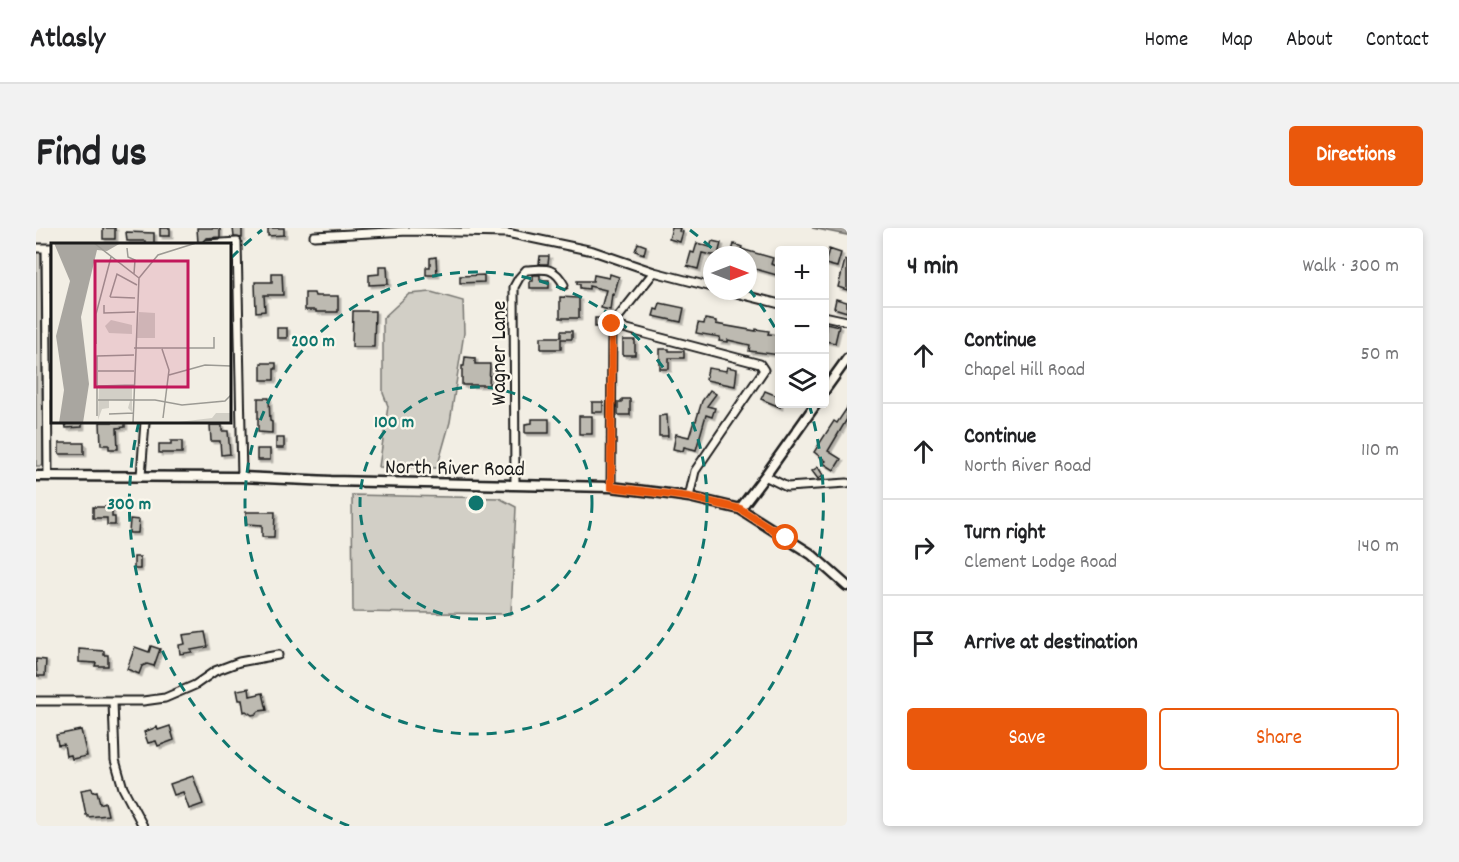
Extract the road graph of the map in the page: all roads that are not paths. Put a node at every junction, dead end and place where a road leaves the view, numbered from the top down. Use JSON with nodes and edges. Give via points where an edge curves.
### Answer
{"nodes":[{"id":1,"x":314,"y":236,"type":"dead end"},
{"id":2,"x":222,"y":243,"type":"edge"},
{"id":3,"x":36,"y":248,"type":"edge"},
{"id":4,"x":49,"y":248,"type":"edge"},
{"id":5,"x":654,"y":272,"type":"junction"},
{"id":6,"x":564,"y":285,"type":"dead end"},
{"id":7,"x":703,"y":285,"type":"edge"},
{"id":8,"x":757,"y":298,"type":"edge"},
{"id":9,"x":775,"y":303,"type":"edge"},
{"id":10,"x":829,"y":317,"type":"edge"},
{"id":11,"x":847,"y":321,"type":"edge"},
{"id":12,"x":612,"y":324,"type":"junction"},
{"id":13,"x":847,"y":359,"type":"edge"},
{"id":14,"x":829,"y":385,"type":"edge"},
{"id":15,"x":813,"y":408,"type":"edge"},
{"id":16,"x":146,"y":423,"type":"edge"},
{"id":17,"x":48,"y":475,"type":"junction"},
{"id":18,"x":36,"y":476,"type":"edge"},
{"id":19,"x":141,"y":476,"type":"junction"},
{"id":20,"x":765,"y":476,"type":"junction"},
{"id":21,"x":242,"y":477,"type":"junction"},
{"id":22,"x":847,"y":483,"type":"edge"},
{"id":23,"x":515,"y":485,"type":"junction"},
{"id":24,"x":611,"y":487,"type":"junction"},
{"id":25,"x":689,"y":497,"type":"junction"},
{"id":26,"x":740,"y":509,"type":"junction"},
{"id":27,"x":847,"y":586,"type":"edge"},
{"id":28,"x":278,"y":655,"type":"dead end"},
{"id":29,"x":36,"y":701,"type":"edge"},
{"id":30,"x":113,"y":701,"type":"junction"},
{"id":31,"x":143,"y":826,"type":"edge"}],
"edges":[{"from":1,"to":5,"type":"street","via":[[408,231],[507,233],[593,251]]},
{"from":2,"to":21,"type":"street","via":[[237,242]]},
{"from":3,"to":4,"type":"street"},
{"from":4,"to":17,"type":"street"},
{"from":5,"to":7,"type":"street"},
{"from":5,"to":12,"type":"street"},
{"from":6,"to":23,"type":"street","name":"Wagner Lane","via":[[552,270],[542,269],[526,270],[514,287]]},
{"from":8,"to":9,"type":"street"},
{"from":10,"to":11,"type":"street"},
{"from":12,"to":24,"type":"street"},
{"from":12,"to":25,"type":"street","via":[[760,364],[764,370],[695,471]]},
{"from":13,"to":14,"type":"street"},
{"from":15,"to":20,"type":"street"},
{"from":16,"to":19,"type":"street"},
{"from":17,"to":18,"type":"street","name":"North River Road"},
{"from":17,"to":19,"type":"street","name":"North River Road"},
{"from":19,"to":21,"type":"street","name":"North River Road"},
{"from":20,"to":22,"type":"street","via":[[787,487]]},
{"from":20,"to":26,"type":"street"},
{"from":21,"to":23,"type":"street","name":"North River Road"},
{"from":23,"to":24,"type":"street","name":"North River Road"},
{"from":24,"to":25,"type":"street","name":"North River Road"},
{"from":25,"to":26,"type":"street","name":"North River Road"},
{"from":26,"to":27,"type":"street","name":"North River Road","via":[[811,554]]},
{"from":28,"to":30,"type":"street","via":[[238,662],[165,698]]},
{"from":29,"to":30,"type":"street"},
{"from":30,"to":31,"type":"street","via":[[115,760],[123,788]]}]}
